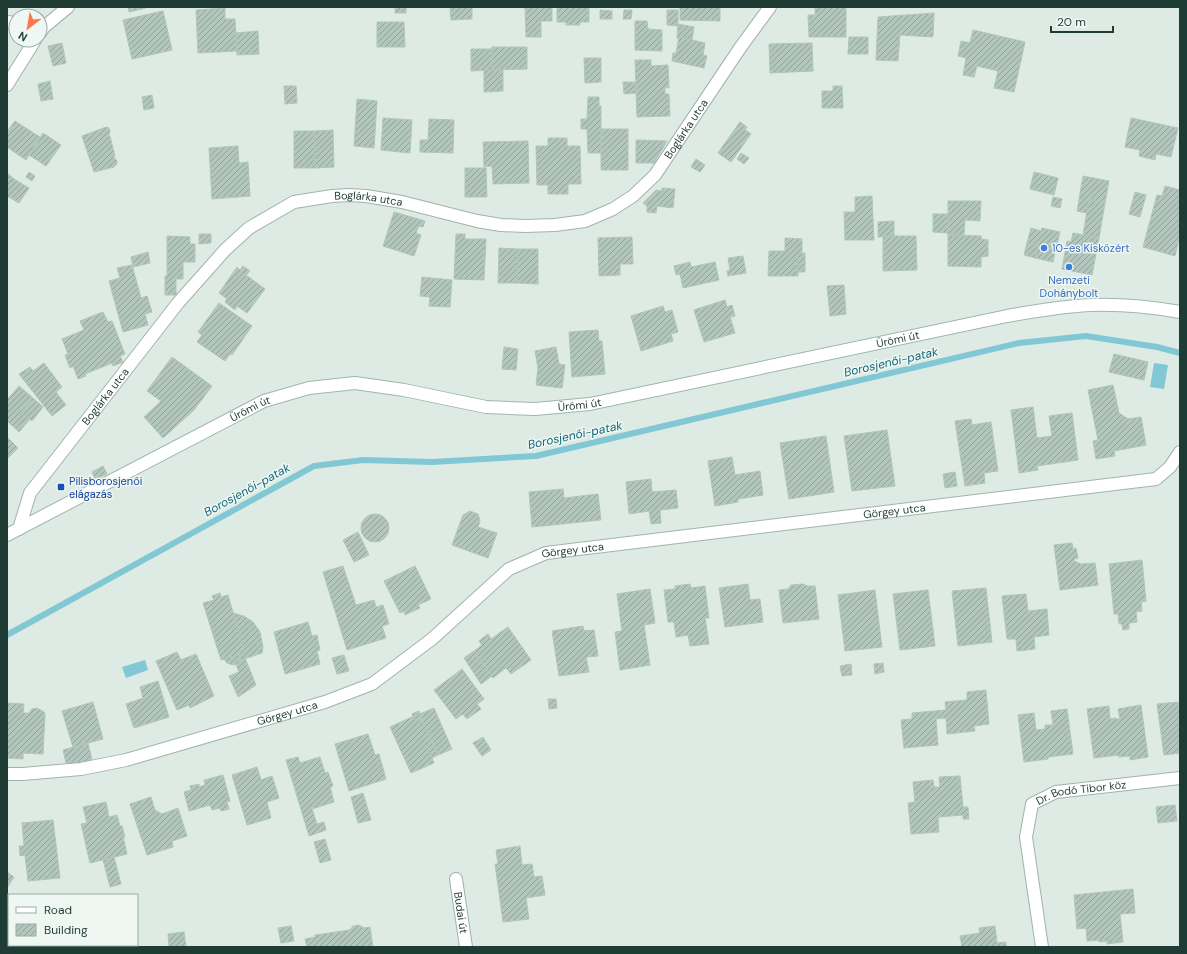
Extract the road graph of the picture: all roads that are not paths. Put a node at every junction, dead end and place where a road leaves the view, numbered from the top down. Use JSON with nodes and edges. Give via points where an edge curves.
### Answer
{"nodes":[{"id":1,"x":68,"y":7,"type":"edge"},
{"id":2,"x":770,"y":7,"type":"edge"},
{"id":3,"x":48,"y":23,"type":"edge"},
{"id":4,"x":30,"y":48,"type":"edge"},
{"id":5,"x":7,"y":84,"type":"edge"},
{"id":6,"x":1180,"y":312,"type":"edge"},
{"id":7,"x":1180,"y":452,"type":"edge"},
{"id":8,"x":19,"y":529,"type":"junction"},
{"id":9,"x":7,"y":535,"type":"edge"},
{"id":10,"x":7,"y":774,"type":"edge"},
{"id":11,"x":1180,"y":778,"type":"edge"},
{"id":12,"x":456,"y":879,"type":"dead end"},
{"id":13,"x":466,"y":947,"type":"edge"},
{"id":14,"x":1042,"y":947,"type":"edge"}],
"edges":[{"from":1,"to":3,"type":"street"},
{"from":2,"to":8,"type":"street","name":"Boglárka utca","via":[[655,175],[633,196],[613,209],[585,221],[555,225],[501,225],[402,202],[350,195],[294,202],[249,228],[225,250],[178,303],[34,486]]},
{"from":4,"to":5,"type":"street"},
{"from":6,"to":8,"type":"street","name":"Ürömi út","via":[[1124,305],[1049,309],[590,404],[535,409],[486,407],[355,383],[309,388],[264,401]]},
{"from":7,"to":10,"type":"street","name":"Görgey utca","via":[[1170,467],[1156,479],[546,553],[509,569],[432,639],[372,684],[325,702],[126,760],[81,769]]},
{"from":8,"to":9,"type":"street","name":"Ürömi út"},
{"from":11,"to":14,"type":"street","name":"Dr. Bodó Tibor köz","via":[[1056,792],[1032,804],[1026,837]]},
{"from":12,"to":13,"type":"street","name":"Budai út"}]}
